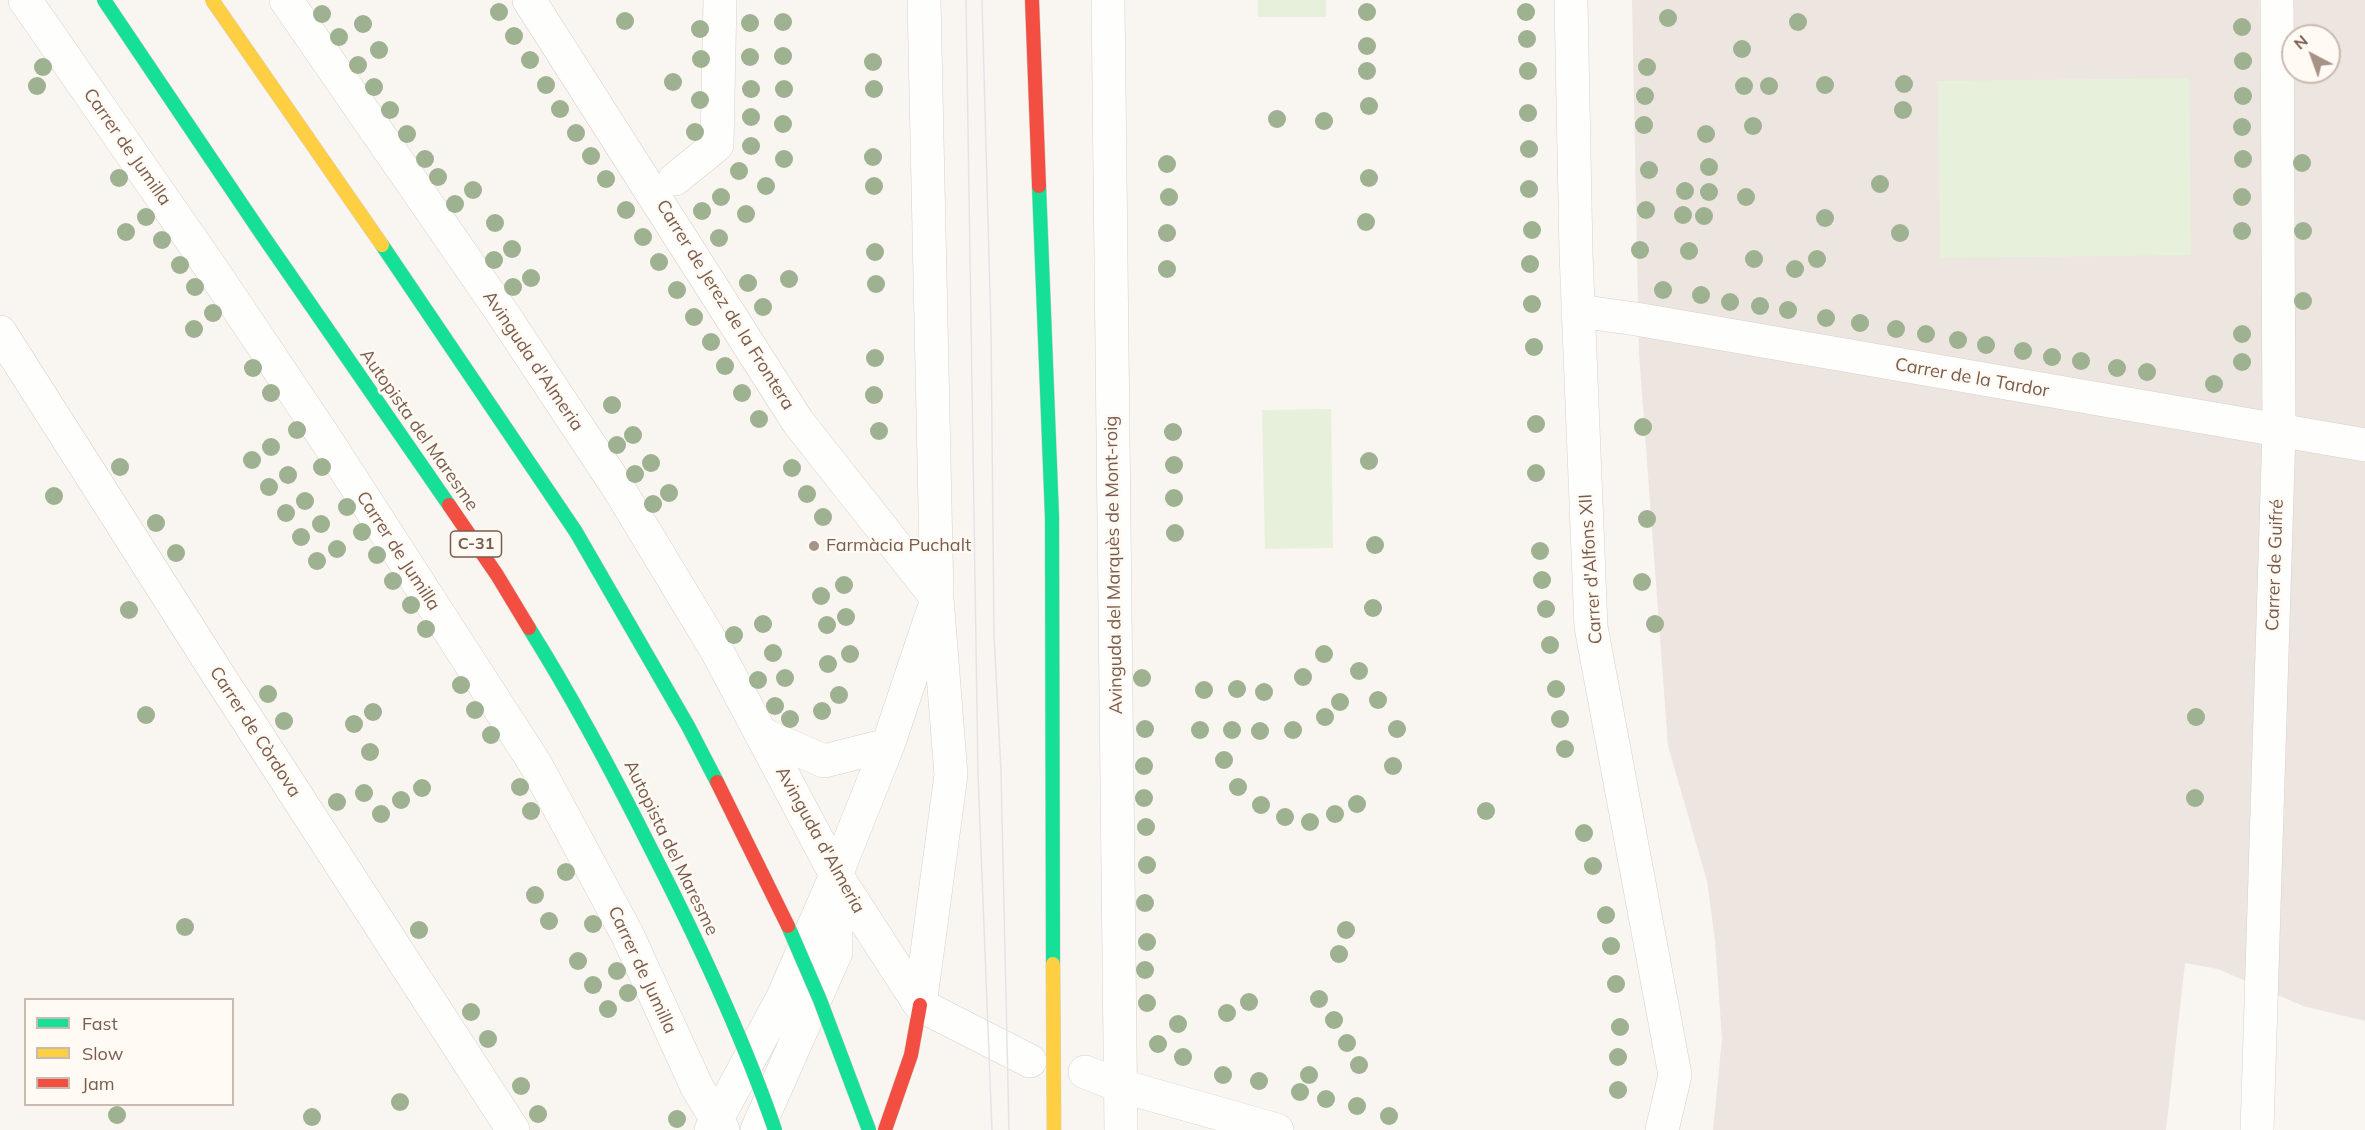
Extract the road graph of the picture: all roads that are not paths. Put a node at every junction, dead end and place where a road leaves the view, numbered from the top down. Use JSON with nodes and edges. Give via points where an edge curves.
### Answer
{"nodes":[{"id":1,"x":25,"y":0,"type":"edge"},
{"id":2,"x":104,"y":0,"type":"edge"},
{"id":3,"x":212,"y":0,"type":"edge"},
{"id":4,"x":286,"y":0,"type":"edge"},
{"id":5,"x":529,"y":0,"type":"edge"},
{"id":6,"x":720,"y":0,"type":"edge"},
{"id":7,"x":924,"y":0,"type":"edge"},
{"id":8,"x":1032,"y":0,"type":"edge"},
{"id":9,"x":1108,"y":0,"type":"edge"},
{"id":10,"x":1572,"y":0,"type":"edge"},
{"id":11,"x":2277,"y":0,"type":"edge"},
{"id":12,"x":675,"y":179,"type":"dead end"},
{"id":13,"x":1578,"y":311,"type":"junction"},
{"id":14,"x":0,"y":332,"type":"edge"},
{"id":15,"x":2279,"y":431,"type":"junction"},
{"id":16,"x":2365,"y":445,"type":"edge"},
{"id":17,"x":937,"y":598,"type":"junction"},
{"id":18,"x":762,"y":734,"type":"junction"},
{"id":19,"x":888,"y":745,"type":"junction"},
{"id":20,"x":836,"y":875,"type":"junction"},
{"id":21,"x":920,"y":1005,"type":"junction"},
{"id":22,"x":1030,"y":1060,"type":"dead end"},
{"id":23,"x":1086,"y":1072,"type":"dead end"},
{"id":24,"x":1121,"y":1086,"type":"junction"},
{"id":25,"x":714,"y":1127,"type":"edge"},
{"id":26,"x":513,"y":1130,"type":"edge"},
{"id":27,"x":758,"y":1130,"type":"edge"},
{"id":28,"x":775,"y":1130,"type":"edge"},
{"id":29,"x":869,"y":1130,"type":"edge"},
{"id":30,"x":885,"y":1130,"type":"edge"},
{"id":31,"x":1054,"y":1130,"type":"edge"},
{"id":32,"x":1121,"y":1130,"type":"edge"},
{"id":33,"x":1277,"y":1130,"type":"edge"},
{"id":34,"x":1662,"y":1130,"type":"edge"},
{"id":35,"x":2257,"y":1130,"type":"edge"}],
"edges":[{"from":1,"to":25,"type":"street","name":"Carrer de Jumilla","via":[[292,389],[536,765],[627,934]]},
{"from":2,"to":28,"type":"highway","name":"Autopista del Maresme","number":"C-31","bridge":true,"via":[[497,575],[547,657],[602,752],[696,937]]},
{"from":3,"to":29,"type":"highway","bridge":true,"via":[[576,532],[636,634],[688,726],[779,905]]},
{"from":4,"to":18,"type":"street","name":"Avinguda d'Almeria","via":[[619,489]]},
{"from":5,"to":17,"type":"street","name":"Carrer de Jerez de la Frontera","via":[[798,422]]},
{"from":6,"to":12,"type":"street","via":[[717,145]]},
{"from":7,"to":17,"type":"street"},
{"from":8,"to":31,"type":"highway","bridge":true,"via":[[1052,517]]},
{"from":9,"to":24,"type":"street","name":"Avinguda del Marquès de Mont-roig"},
{"from":10,"to":13,"type":"street","name":"Carrer d'Alfons XII"},
{"from":11,"to":15,"type":"street","name":"Carrer de Guifré"},
{"from":13,"to":15,"type":"street","name":"Carrer de la Tardor"},
{"from":13,"to":34,"type":"street","name":"Carrer d'Alfons XII","via":[[1591,627],[1675,1076]]},
{"from":14,"to":26,"type":"street","name":"Carrer de Còrdova"},
{"from":15,"to":16,"type":"street","name":"Carrer de la Tardor"},
{"from":15,"to":35,"type":"street","name":"Carrer de Guifré"},
{"from":17,"to":19,"type":"street"},
{"from":17,"to":21,"type":"street","via":[[951,775]]},
{"from":18,"to":19,"type":"street","name":"Avinguda d'Almeria","via":[[824,761]]},
{"from":18,"to":20,"type":"street","name":"Avinguda d'Almeria"},
{"from":19,"to":20,"type":"street"},
{"from":20,"to":21,"type":"street","name":"Avinguda d'Almeria"},
{"from":20,"to":25,"type":"street","via":[[783,997]]},
{"from":20,"to":27,"type":"street","via":[[836,952]]},
{"from":21,"to":22,"type":"street"},
{"from":21,"to":30,"type":"highway","via":[[911,1055]]},
{"from":23,"to":24,"type":"street"},
{"from":24,"to":32,"type":"street","name":"Avinguda del Marquès de Mont-roig"},
{"from":24,"to":33,"type":"street"}]}
